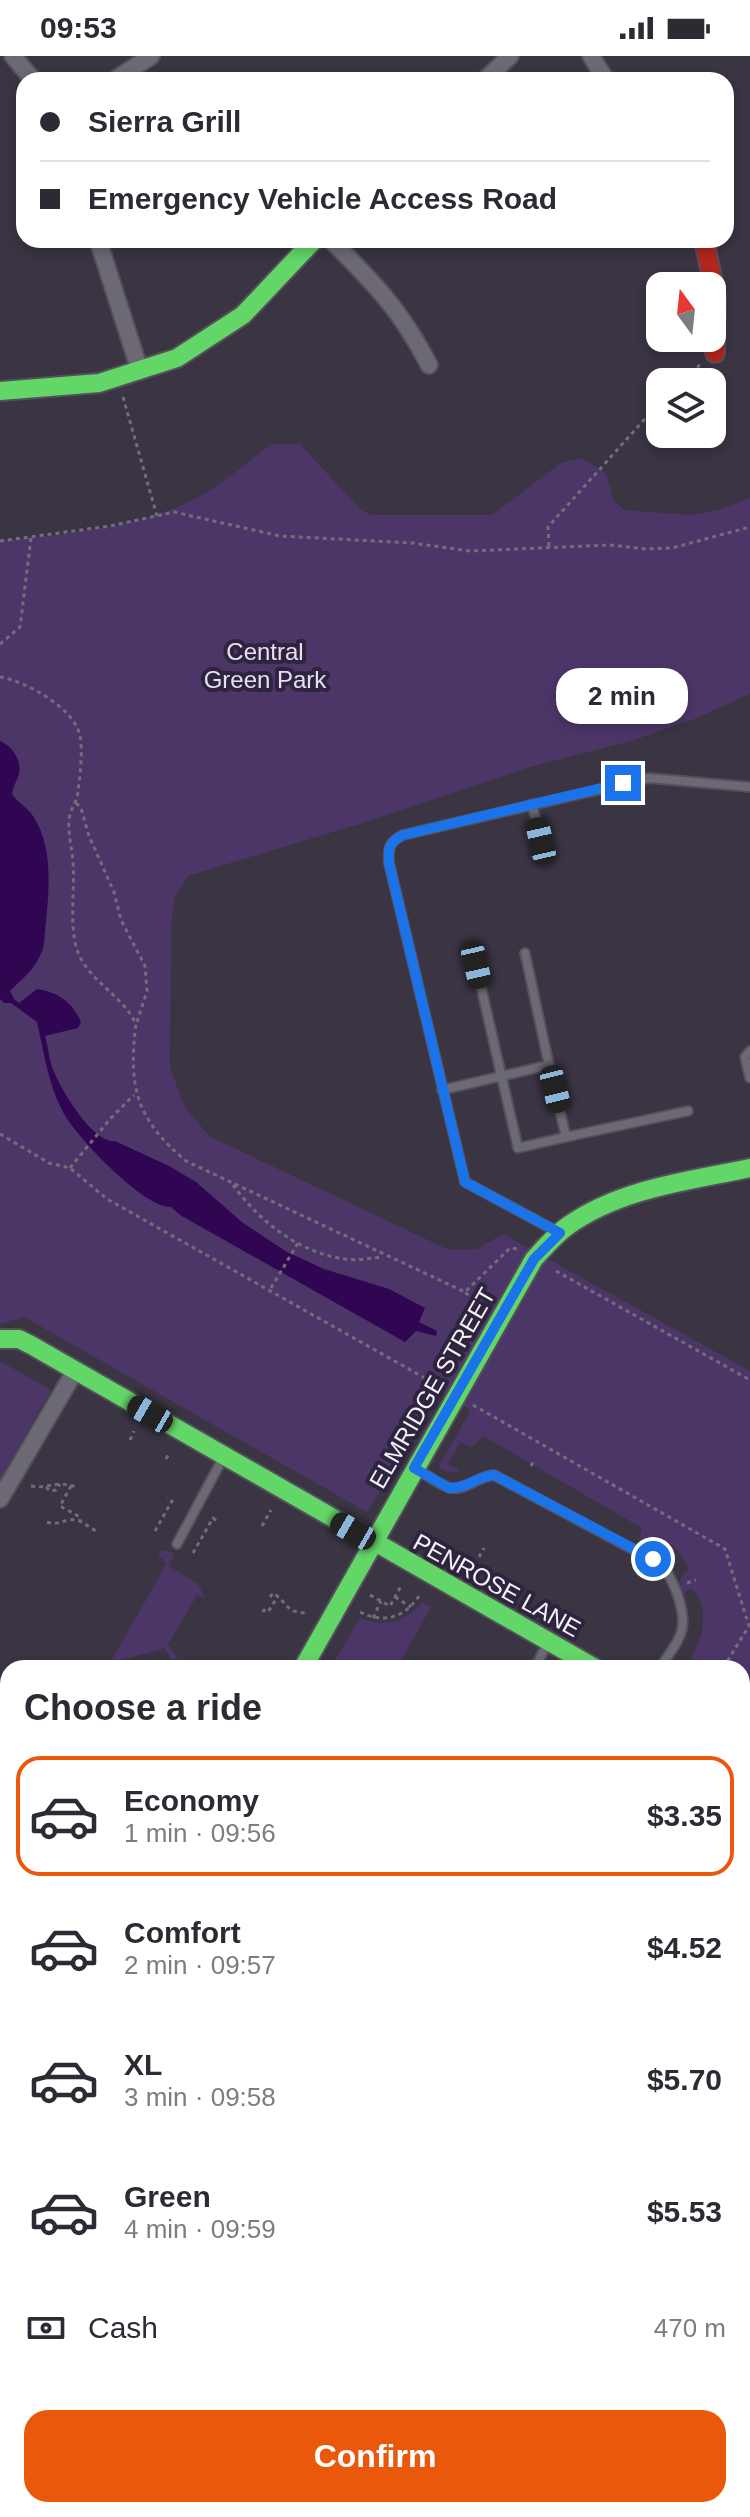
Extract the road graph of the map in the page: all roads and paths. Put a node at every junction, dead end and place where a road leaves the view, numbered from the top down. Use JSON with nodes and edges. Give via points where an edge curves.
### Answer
{"nodes":[{"id":1,"x":13,"y":56,"type":"edge"},
{"id":2,"x":151,"y":56,"type":"edge"},
{"id":3,"x":510,"y":56,"type":"edge"},
{"id":4,"x":26,"y":72,"type":"edge"},
{"id":5,"x":127,"y":72,"type":"edge"},
{"id":6,"x":493,"y":72,"type":"edge"},
{"id":7,"x":101,"y":248,"type":"edge"},
{"id":8,"x":306,"y":248,"type":"edge"},
{"id":9,"x":339,"y":248,"type":"edge"},
{"id":10,"x":706,"y":248,"type":"edge"},
{"id":11,"x":715,"y":353,"type":"joint"},
{"id":12,"x":429,"y":365,"type":"dead end"},
{"id":13,"x":696,"y":368,"type":"edge"},
{"id":14,"x":140,"y":371,"type":"junction"},
{"id":15,"x":118,"y":378,"type":"junction"},
{"id":16,"x":0,"y":391,"type":"edge"},
{"id":17,"x":646,"y":418,"type":"edge"},
{"id":18,"x":157,"y":516,"type":"junction"},
{"id":19,"x":750,"y":527,"type":"edge"},
{"id":20,"x":31,"y":538,"type":"junction"},
{"id":21,"x":0,"y":541,"type":"edge"},
{"id":22,"x":549,"y":546,"type":"junction"},
{"id":23,"x":0,"y":644,"type":"edge"},
{"id":24,"x":0,"y":677,"type":"edge"},
{"id":25,"x":750,"y":787,"type":"edge"},
{"id":26,"x":76,"y":803,"type":"junction"},
{"id":27,"x":532,"y":804,"type":"junction"},
{"id":28,"x":541,"y":841,"type":"dead end"},
{"id":29,"x":525,"y":953,"type":"dead end"},
{"id":30,"x":476,"y":965,"type":"dead end"},
{"id":31,"x":136,"y":1024,"type":"junction"},
{"id":32,"x":750,"y":1051,"type":"edge"},
{"id":33,"x":549,"y":1065,"type":"junction"},
{"id":34,"x":501,"y":1076,"type":"junction"},
{"id":35,"x":750,"y":1078,"type":"edge"},
{"id":36,"x":442,"y":1090,"type":"junction"},
{"id":37,"x":135,"y":1094,"type":"junction"},
{"id":38,"x":688,"y":1111,"type":"dead end"},
{"id":39,"x":0,"y":1134,"type":"edge"},
{"id":40,"x":566,"y":1137,"type":"junction"},
{"id":41,"x":70,"y":1168,"type":"junction"},
{"id":42,"x":750,"y":1168,"type":"edge"},
{"id":43,"x":231,"y":1181,"type":"junction"},
{"id":44,"x":560,"y":1233,"type":"junction"},
{"id":45,"x":298,"y":1243,"type":"junction"},
{"id":46,"x":528,"y":1255,"type":"junction"},
{"id":47,"x":385,"y":1256,"type":"junction"},
{"id":48,"x":556,"y":1271,"type":"dead end"},
{"id":49,"x":270,"y":1289,"type":"junction"},
{"id":50,"x":465,"y":1292,"type":"junction"},
{"id":51,"x":491,"y":1305,"type":"dead end"},
{"id":52,"x":0,"y":1339,"type":"edge"},
{"id":53,"x":75,"y":1371,"type":"junction"},
{"id":54,"x":750,"y":1380,"type":"edge"},
{"id":55,"x":456,"y":1396,"type":"junction"},
{"id":56,"x":134,"y":1431,"type":"dead end"},
{"id":57,"x":130,"y":1440,"type":"dead end"},
{"id":58,"x":170,"y":1452,"type":"dead end"},
{"id":59,"x":224,"y":1456,"type":"junction"},
{"id":60,"x":166,"y":1459,"type":"dead end"},
{"id":61,"x":535,"y":1459,"type":"dead end"},
{"id":62,"x":531,"y":1466,"type":"dead end"},
{"id":63,"x":414,"y":1468,"type":"junction"},
{"id":64,"x":31,"y":1486,"type":"dead end"},
{"id":65,"x":167,"y":1498,"type":"dead end"},
{"id":66,"x":0,"y":1499,"type":"edge"},
{"id":67,"x":271,"y":1510,"type":"dead end"},
{"id":68,"x":80,"y":1521,"type":"junction"},
{"id":69,"x":217,"y":1521,"type":"dead end"},
{"id":70,"x":47,"y":1522,"type":"dead end"},
{"id":71,"x":262,"y":1526,"type":"dead end"},
{"id":72,"x":96,"y":1531,"type":"dead end"},
{"id":73,"x":155,"y":1531,"type":"dead end"},
{"id":74,"x":372,"y":1543,"type":"junction"},
{"id":75,"x":177,"y":1544,"type":"dead end"},
{"id":76,"x":484,"y":1548,"type":"dead end"},
{"id":77,"x":193,"y":1553,"type":"dead end"},
{"id":78,"x":479,"y":1557,"type":"dead end"},
{"id":79,"x":696,"y":1580,"type":"dead end"},
{"id":80,"x":687,"y":1583,"type":"dead end"},
{"id":81,"x":401,"y":1586,"type":"dead end"},
{"id":82,"x":370,"y":1595,"type":"dead end"},
{"id":83,"x":278,"y":1596,"type":"junction"},
{"id":84,"x":419,"y":1596,"type":"dead end"},
{"id":85,"x":270,"y":1597,"type":"dead end"},
{"id":86,"x":395,"y":1597,"type":"junction"},
{"id":87,"x":381,"y":1601,"type":"junction"},
{"id":88,"x":411,"y":1607,"type":"junction"},
{"id":89,"x":263,"y":1612,"type":"dead end"},
{"id":90,"x":360,"y":1612,"type":"dead end"},
{"id":91,"x":308,"y":1613,"type":"dead end"},
{"id":92,"x":373,"y":1618,"type":"junction"},
{"id":93,"x":549,"y":1641,"type":"junction"},
{"id":94,"x":307,"y":1660,"type":"edge"},
{"id":95,"x":539,"y":1660,"type":"edge"},
{"id":96,"x":581,"y":1660,"type":"edge"},
{"id":97,"x":665,"y":1660,"type":"edge"},
{"id":98,"x":728,"y":1660,"type":"edge"}],
"edges":[{"from":1,"to":4,"type":"street"},
{"from":2,"to":5,"type":"street"},
{"from":3,"to":6,"type":"street"},
{"from":7,"to":14,"type":"street"},
{"from":8,"to":14,"type":"street","via":[[243,315],[177,358]]},
{"from":9,"to":12,"type":"street","via":[[387,296]]},
{"from":10,"to":11,"type":"street","via":[[716,296]]},
{"from":11,"to":13,"type":"path"},
{"from":14,"to":15,"type":"street"},
{"from":15,"to":16,"type":"street"},
{"from":15,"to":18,"type":"path"},
{"from":17,"to":22,"type":"path","via":[[548,527]]},
{"from":18,"to":20,"type":"path"},
{"from":18,"to":22,"type":"path","via":[[174,512],[280,536],[470,551]]},
{"from":19,"to":22,"type":"path","via":[[672,548]]},
{"from":20,"to":21,"type":"path"},
{"from":20,"to":23,"type":"path","via":[[20,627]]},
{"from":24,"to":26,"type":"path","via":[[45,696],[76,725]]},
{"from":25,"to":27,"type":"lane","via":[[649,778]]},
{"from":26,"to":31,"type":"path","via":[[121,920],[145,966],[147,991]]},
{"from":26,"to":31,"type":"path","via":[[69,830],[75,945],[87,968]]},
{"from":27,"to":28,"type":"lane"},
{"from":27,"to":36,"type":"lane","via":[[403,835],[388,848]]},
{"from":29,"to":33,"type":"lane"},
{"from":30,"to":34,"type":"lane"},
{"from":31,"to":37,"type":"path"},
{"from":32,"to":35,"type":"lane","via":[[745,1057]]},
{"from":33,"to":34,"type":"lane"},
{"from":33,"to":40,"type":"lane"},
{"from":34,"to":36,"type":"lane"},
{"from":34,"to":40,"type":"lane","via":[[518,1148]]},
{"from":36,"to":44,"type":"lane","via":[[465,1182]]},
{"from":37,"to":41,"type":"path"},
{"from":37,"to":43,"type":"path","via":[[186,1161]]},
{"from":38,"to":40,"type":"lane"},
{"from":39,"to":41,"type":"path","via":[[49,1163]]},
{"from":41,"to":49,"type":"path","via":[[107,1199]]},
{"from":42,"to":44,"type":"street","name":"ELMRIDGE STREET","via":[[637,1194],[598,1208]]},
{"from":43,"to":45,"type":"path","via":[[247,1205]]},
{"from":43,"to":47,"type":"path"},
{"from":44,"to":46,"type":"street","name":"ELMRIDGE STREET"},
{"from":45,"to":47,"type":"path","via":[[346,1260]]},
{"from":45,"to":49,"type":"path"},
{"from":46,"to":50,"type":"path","via":[[510,1248]]},
{"from":46,"to":55,"type":"street","name":"ELMRIDGE STREET"},
{"from":47,"to":50,"type":"path"},
{"from":48,"to":54,"type":"path"},
{"from":49,"to":55,"type":"path"},
{"from":50,"to":51,"type":"path"},
{"from":52,"to":53,"type":"street","name":"PENROSE LANE","via":[[19,1339]]},
{"from":53,"to":59,"type":"street","name":"PENROSE LANE"},
{"from":53,"to":66,"type":"street"},
{"from":55,"to":63,"type":"street","name":"ELMRIDGE STREET"},
{"from":55,"to":98,"type":"path","via":[[725,1549],[749,1626]]},
{"from":56,"to":57,"type":"path"},
{"from":58,"to":60,"type":"path"},
{"from":59,"to":74,"type":"street","name":"PENROSE LANE"},
{"from":59,"to":75,"type":"lane"},
{"from":61,"to":62,"type":"path"},
{"from":63,"to":74,"type":"street","name":"ELMRIDGE STREET"},
{"from":63,"to":97,"type":"lane","via":[[449,1488],[494,1475],[662,1565],[684,1618]]},
{"from":64,"to":68,"type":"path","via":[[74,1486],[60,1506]]},
{"from":65,"to":73,"type":"path","via":[[172,1501]]},
{"from":67,"to":71,"type":"path"},
{"from":68,"to":70,"type":"path"},
{"from":68,"to":72,"type":"path"},
{"from":69,"to":77,"type":"path","via":[[213,1518]]},
{"from":74,"to":93,"type":"street","name":"PENROSE LANE"},
{"from":74,"to":94,"type":"street","name":"ELMRIDGE STREET"},
{"from":76,"to":78,"type":"path"},
{"from":79,"to":80,"type":"path"},
{"from":81,"to":86,"type":"path"},
{"from":82,"to":87,"type":"path"},
{"from":83,"to":85,"type":"path"},
{"from":83,"to":89,"type":"path"},
{"from":83,"to":91,"type":"path","via":[[288,1609]]},
{"from":84,"to":88,"type":"path"},
{"from":86,"to":87,"type":"path","via":[[390,1606]]},
{"from":86,"to":88,"type":"path"},
{"from":87,"to":92,"type":"path"},
{"from":88,"to":92,"type":"path","via":[[390,1618]]},
{"from":90,"to":92,"type":"path"},
{"from":93,"to":95,"type":"lane"},
{"from":93,"to":96,"type":"street","name":"PENROSE LANE"}]}
